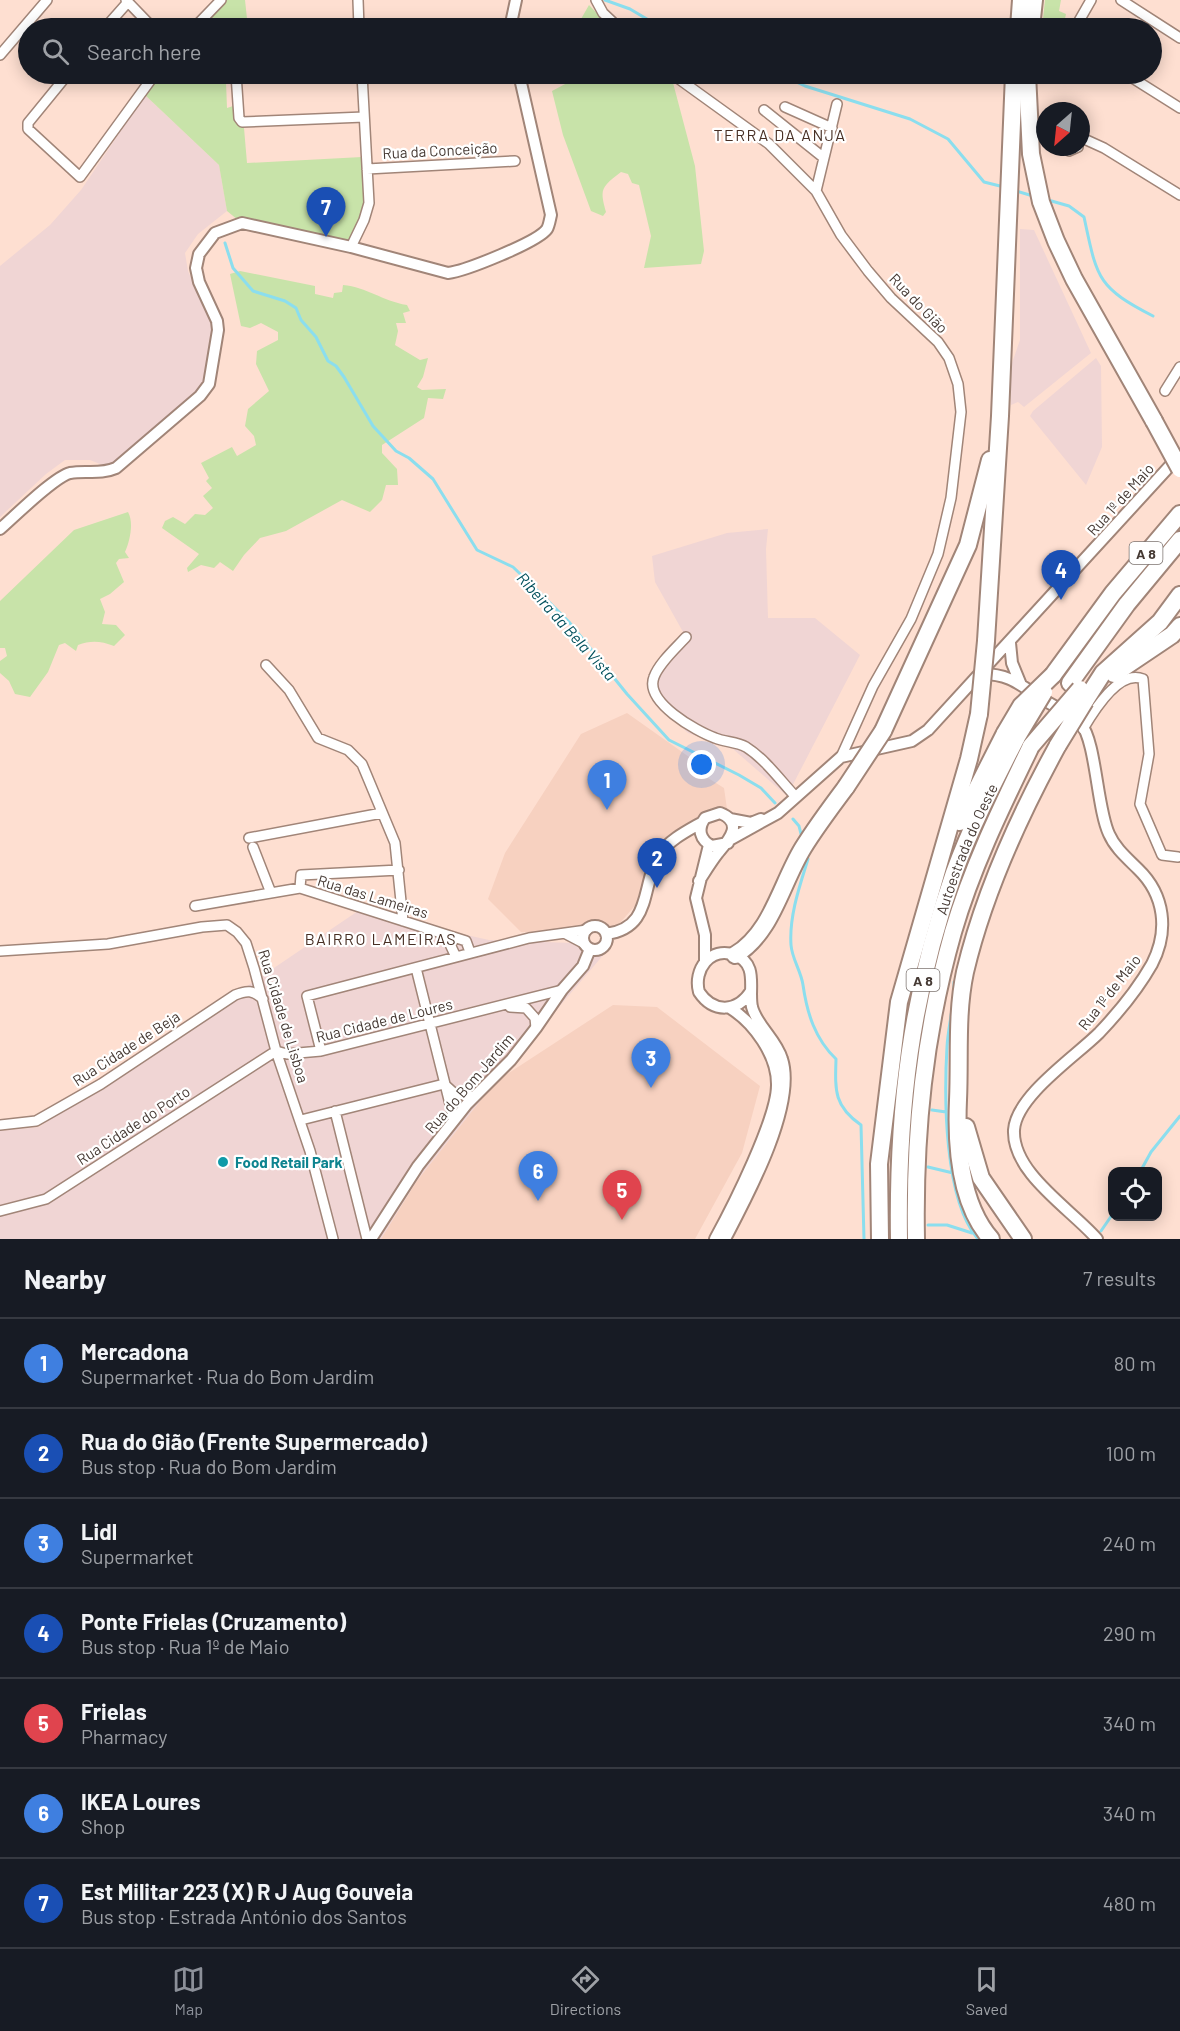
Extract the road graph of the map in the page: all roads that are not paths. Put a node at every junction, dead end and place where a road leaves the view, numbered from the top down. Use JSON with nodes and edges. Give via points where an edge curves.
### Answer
{"nodes":[{"id":1,"x":47,"y":0,"type":"edge"},
{"id":2,"x":358,"y":0,"type":"edge"},
{"id":3,"x":516,"y":0,"type":"edge"},
{"id":4,"x":596,"y":0,"type":"edge"},
{"id":5,"x":1021,"y":0,"type":"edge"},
{"id":6,"x":1034,"y":0,"type":"edge"},
{"id":7,"x":1091,"y":0,"type":"edge"},
{"id":8,"x":1122,"y":0,"type":"edge"},
{"id":9,"x":127,"y":1,"type":"edge"},
{"id":10,"x":219,"y":1,"type":"edge"},
{"id":11,"x":32,"y":18,"type":"edge"},
{"id":12,"x":113,"y":18,"type":"edge"},
{"id":13,"x":143,"y":18,"type":"edge"},
{"id":14,"x":203,"y":18,"type":"edge"},
{"id":15,"x":359,"y":18,"type":"edge"},
{"id":16,"x":512,"y":18,"type":"edge"},
{"id":17,"x":608,"y":18,"type":"edge"},
{"id":18,"x":1020,"y":18,"type":"edge"},
{"id":19,"x":1031,"y":18,"type":"edge"},
{"id":20,"x":1081,"y":18,"type":"edge"},
{"id":21,"x":1149,"y":18,"type":"edge"},
{"id":22,"x":1162,"y":26,"type":"edge"},
{"id":23,"x":18,"y":34,"type":"edge"},
{"id":24,"x":1180,"y":38,"type":"edge"},
{"id":25,"x":0,"y":55,"type":"edge"},
{"id":26,"x":60,"y":84,"type":"edge"},
{"id":27,"x":148,"y":84,"type":"edge"},
{"id":28,"x":236,"y":84,"type":"edge"},
{"id":29,"x":362,"y":84,"type":"edge"},
{"id":30,"x":521,"y":84,"type":"edge"},
{"id":31,"x":686,"y":84,"type":"edge"},
{"id":32,"x":1014,"y":84,"type":"edge"},
{"id":33,"x":1028,"y":84,"type":"edge"},
{"id":34,"x":1142,"y":84,"type":"edge"},
{"id":35,"x":837,"y":104,"type":"dead end"},
{"id":36,"x":786,"y":107,"type":"dead end"},
{"id":37,"x":1180,"y":108,"type":"edge"},
{"id":38,"x":764,"y":110,"type":"dead end"},
{"id":39,"x":364,"y":117,"type":"junction"},
{"id":40,"x":831,"y":128,"type":"junction"},
{"id":41,"x":1090,"y":141,"type":"edge"},
{"id":42,"x":824,"y":158,"type":"junction"},
{"id":43,"x":515,"y":161,"type":"dead end"},
{"id":44,"x":367,"y":169,"type":"junction"},
{"id":45,"x":816,"y":191,"type":"junction"},
{"id":46,"x":1180,"y":195,"type":"edge"},
{"id":47,"x":351,"y":247,"type":"junction"},
{"id":48,"x":1180,"y":367,"type":"edge"},
{"id":49,"x":1165,"y":391,"type":"dead end"},
{"id":50,"x":1000,"y":416,"type":"junction"},
{"id":51,"x":1180,"y":455,"type":"edge"},
{"id":52,"x":1180,"y":470,"type":"edge"},
{"id":53,"x":1180,"y":514,"type":"edge"},
{"id":54,"x":0,"y":529,"type":"edge"},
{"id":55,"x":1180,"y":540,"type":"edge"},
{"id":56,"x":1180,"y":595,"type":"edge"},
{"id":57,"x":1180,"y":626,"type":"edge"},
{"id":58,"x":686,"y":637,"type":"dead end"},
{"id":59,"x":1011,"y":642,"type":"junction"},
{"id":60,"x":997,"y":657,"type":"junction"},
{"id":61,"x":1012,"y":663,"type":"junction"},
{"id":62,"x":266,"y":665,"type":"dead end"},
{"id":63,"x":982,"y":674,"type":"junction"},
{"id":64,"x":1002,"y":674,"type":"junction"},
{"id":65,"x":1021,"y":685,"type":"junction"},
{"id":66,"x":1078,"y":691,"type":"junction"},
{"id":67,"x":1083,"y":729,"type":"junction"},
{"id":68,"x":1011,"y":735,"type":"junction"},
{"id":69,"x":841,"y":757,"type":"junction"},
{"id":70,"x":795,"y":796,"type":"junction"},
{"id":71,"x":382,"y":813,"type":"junction"},
{"id":72,"x":778,"y":813,"type":"junction"},
{"id":73,"x":730,"y":819,"type":"junction"},
{"id":74,"x":701,"y":823,"type":"junction"},
{"id":75,"x":678,"y":838,"type":"junction"},
{"id":76,"x":729,"y":841,"type":"junction"},
{"id":77,"x":706,"y":842,"type":"junction"},
{"id":78,"x":1178,"y":857,"type":"dead end"},
{"id":79,"x":399,"y":870,"type":"junction"},
{"id":80,"x":699,"y":881,"type":"junction"},
{"id":81,"x":300,"y":888,"type":"junction"},
{"id":82,"x":271,"y":893,"type":"junction"},
{"id":83,"x":928,"y":897,"type":"junction"},
{"id":84,"x":195,"y":906,"type":"dead end"},
{"id":85,"x":403,"y":921,"type":"junction"},
{"id":86,"x":586,"y":930,"type":"junction"},
{"id":87,"x":436,"y":931,"type":"junction"},
{"id":88,"x":566,"y":934,"type":"junction"},
{"id":89,"x":606,"y":934,"type":"junction"},
{"id":90,"x":705,"y":935,"type":"junction"},
{"id":91,"x":588,"y":946,"type":"junction"},
{"id":92,"x":0,"y":951,"type":"edge"},
{"id":93,"x":470,"y":952,"type":"junction"},
{"id":94,"x":728,"y":954,"type":"junction"},
{"id":95,"x":456,"y":957,"type":"junction"},
{"id":96,"x":705,"y":962,"type":"junction"},
{"id":97,"x":416,"y":968,"type":"junction"},
{"id":98,"x":562,"y":990,"type":"junction"},
{"id":99,"x":751,"y":991,"type":"junction"},
{"id":100,"x":263,"y":999,"type":"junction"},
{"id":101,"x":499,"y":1007,"type":"junction"},
{"id":102,"x":730,"y":1008,"type":"junction"},
{"id":103,"x":432,"y":1024,"type":"junction"},
{"id":104,"x":536,"y":1028,"type":"junction"},
{"id":105,"x":276,"y":1051,"type":"junction"},
{"id":106,"x":321,"y":1051,"type":"junction"},
{"id":107,"x":444,"y":1084,"type":"junction"},
{"id":108,"x":474,"y":1097,"type":"junction"},
{"id":109,"x":958,"y":1100,"type":"junction"},
{"id":110,"x":335,"y":1111,"type":"junction"},
{"id":111,"x":300,"y":1120,"type":"junction"},
{"id":112,"x":454,"y":1120,"type":"junction"},
{"id":113,"x":0,"y":1125,"type":"edge"},
{"id":114,"x":0,"y":1211,"type":"edge"},
{"id":115,"x":333,"y":1239,"type":"edge"},
{"id":116,"x":369,"y":1239,"type":"edge"},
{"id":117,"x":715,"y":1239,"type":"edge"},
{"id":118,"x":725,"y":1239,"type":"edge"},
{"id":119,"x":880,"y":1239,"type":"edge"},
{"id":120,"x":899,"y":1239,"type":"edge"},
{"id":121,"x":916,"y":1239,"type":"edge"},
{"id":122,"x":991,"y":1239,"type":"edge"},
{"id":123,"x":1023,"y":1239,"type":"edge"},
{"id":124,"x":1097,"y":1239,"type":"edge"}],
"edges":[{"from":1,"to":11,"type":"street"},
{"from":2,"to":15,"type":"street"},
{"from":3,"to":16,"type":"street"},
{"from":4,"to":17,"type":"street"},
{"from":5,"to":18,"type":"highway"},
{"from":6,"to":19,"type":"highway"},
{"from":7,"to":20,"type":"street"},
{"from":8,"to":21,"type":"street"},
{"from":9,"to":12,"type":"street"},
{"from":9,"to":13,"type":"street"},
{"from":10,"to":14,"type":"street"},
{"from":22,"to":24,"type":"street"},
{"from":23,"to":25,"type":"street"},
{"from":26,"to":27,"type":"street","via":[[28,123],[28,129],[80,177]]},
{"from":28,"to":39,"type":"street","via":[[238,118],[242,122]]},
{"from":29,"to":39,"type":"street"},
{"from":30,"to":47,"type":"street","via":[[551,215],[548,229],[536,238],[448,273]]},
{"from":31,"to":45,"type":"street","name":"Rua do Gião","via":[[769,144]]},
{"from":32,"to":50,"type":"highway"},
{"from":33,"to":52,"type":"highway","bridge":true,"via":[[1031,154],[1041,202],[1056,241]]},
{"from":34,"to":37,"type":"street"},
{"from":35,"to":40,"type":"street"},
{"from":36,"to":40,"type":"street"},
{"from":38,"to":42,"type":"street"},
{"from":39,"to":44,"type":"street"},
{"from":40,"to":42,"type":"street"},
{"from":41,"to":46,"type":"street"},
{"from":42,"to":45,"type":"street"},
{"from":43,"to":44,"type":"street","name":"Rua da Conceição"},
{"from":44,"to":47,"type":"street","via":[[369,203]]},
{"from":45,"to":69,"type":"street","name":"Rua do Gião","via":[[868,271],[949,358],[958,384],[961,412],[951,498],[938,554],[911,619],[873,686]]},
{"from":47,"to":54,"type":"street","via":[[242,223],[215,233],[199,254],[196,268],[218,330],[206,390],[116,468],[62,476]]},
{"from":48,"to":49,"type":"street"},
{"from":50,"to":83,"type":"highway","bridge":true,"via":[[979,714]]},
{"from":50,"to":94,"type":"highway","bridge":true,"via":[[968,545],[883,731],[823,817],[783,884],[760,933],[750,946]]},
{"from":51,"to":59,"type":"street","name":"Rua 1º de Maio"},
{"from":53,"to":68,"type":"highway","number":"A 8","bridge":true,"via":[[1113,593],[1053,675],[1021,706]]},
{"from":55,"to":66,"type":"highway","number":"A 8","via":[[1127,604]]},
{"from":56,"to":66,"type":"highway","via":[[1160,622],[1109,655]]},
{"from":57,"to":66,"type":"highway","via":[[1109,678]]},
{"from":58,"to":70,"type":"street","via":[[654,676],[657,697],[691,727],[755,754]]},
{"from":59,"to":60,"type":"street","name":"Rua 1º de Maio"},
{"from":59,"to":61,"type":"street"},
{"from":60,"to":61,"type":"street"},
{"from":60,"to":63,"type":"street"},
{"from":60,"to":64,"type":"street"},
{"from":61,"to":65,"type":"street"},
{"from":62,"to":71,"type":"street","via":[[289,690],[318,738],[348,750],[362,764]]},
{"from":63,"to":64,"type":"street"},
{"from":63,"to":69,"type":"street","via":[[928,730],[912,741]]},
{"from":64,"to":65,"type":"street"},
{"from":65,"to":67,"type":"street"},
{"from":66,"to":109,"type":"highway","bridge":true,"via":[[1058,745],[1025,804],[1000,863],[965,973],[960,1004]]},
{"from":66,"to":121,"type":"highway","name":"Autoestrada do Oeste","number":"A 8","bridge":true,"via":[[1031,746],[990,831],[954,929],[939,986],[920,1105],[914,1165]]},
{"from":67,"to":78,"type":"street","via":[[1118,685],[1129,678],[1143,679],[1149,754],[1140,804],[1162,855]]},
{"from":67,"to":124,"type":"street","name":"Rua 1º de Maio","via":[[1108,834],[1155,887],[1162,912],[1161,943],[1151,966],[1101,1032],[1030,1098],[1014,1127],[1020,1159]]},
{"from":68,"to":83,"type":"highway","via":[[960,820]]},
{"from":68,"to":120,"type":"highway","name":"Autoestrada do Oeste","number":"A 8","via":[[954,873],[922,981],[902,1100]]},
{"from":69,"to":70,"type":"street"},
{"from":70,"to":72,"type":"street"},
{"from":71,"to":79,"type":"street","via":[[395,843]]},
{"from":71,"to":82,"type":"street","via":[[251,843]]},
{"from":72,"to":73,"type":"street","via":[[751,823]]},
{"from":72,"to":76,"type":"street"},
{"from":73,"to":74,"type":"street","via":[[715,813]]},
{"from":73,"to":76,"type":"street","via":[[734,829]]},
{"from":74,"to":75,"type":"street","name":"Rua do Bom Jardim"},
{"from":74,"to":77,"type":"street"},
{"from":75,"to":77,"type":"street"},
{"from":75,"to":89,"type":"street","name":"Rua do Bom Jardim","via":[[660,854],[650,874],[646,898],[628,929]]},
{"from":76,"to":77,"type":"street","via":[[717,847]]},
{"from":76,"to":80,"type":"street"},
{"from":77,"to":80,"type":"street"},
{"from":79,"to":81,"type":"street","via":[[301,876]]},
{"from":79,"to":85,"type":"street"},
{"from":80,"to":90,"type":"street","via":[[697,904]]},
{"from":81,"to":82,"type":"street","name":"Rua das Lameiras"},
{"from":81,"to":85,"type":"street","name":"Rua das Lameiras"},
{"from":82,"to":84,"type":"street","name":"Rua das Lameiras"},
{"from":83,"to":119,"type":"highway","via":[[899,1002],[879,1164]]},
{"from":85,"to":87,"type":"street","name":"Rua das Lameiras"},
{"from":86,"to":88,"type":"street"},
{"from":86,"to":89,"type":"street","via":[[597,927]]},
{"from":86,"to":91,"type":"street","name":"Rua do Bom Jardim"},
{"from":87,"to":93,"type":"street","name":"Rua das Lameiras","via":[[466,940]]},
{"from":87,"to":95,"type":"street","name":"Rua das Lameiras","via":[[448,940]]},
{"from":88,"to":91,"type":"street"},
{"from":88,"to":93,"type":"street"},
{"from":89,"to":91,"type":"street","name":"Rua do Bom Jardim","via":[[607,942],[602,948]]},
{"from":90,"to":94,"type":"street"},
{"from":90,"to":96,"type":"street"},
{"from":91,"to":98,"type":"street","name":"Rua do Bom Jardim","via":[[583,966]]},
{"from":92,"to":100,"type":"street","name":"Rua Cidade de Lisboa","via":[[108,944],[227,926],[246,942]]},
{"from":93,"to":95,"type":"street"},
{"from":94,"to":96,"type":"street"},
{"from":94,"to":99,"type":"street","via":[[744,961],[750,970]]},
{"from":95,"to":97,"type":"street"},
{"from":96,"to":102,"type":"street","via":[[697,977],[699,992],[712,1005]]},
{"from":97,"to":103,"type":"street"},
{"from":97,"to":106,"type":"street","via":[[307,996]]},
{"from":98,"to":101,"type":"street","name":"Rua Cidade de Loures"},
{"from":98,"to":104,"type":"street","name":"Rua do Bom Jardim"},
{"from":99,"to":102,"type":"street","via":[[746,999]]},
{"from":99,"to":118,"type":"street","via":[[753,1009],[783,1059],[786,1087],[756,1175]]},
{"from":100,"to":105,"type":"street","name":"Rua Cidade de Lisboa"},
{"from":100,"to":113,"type":"street","name":"Rua Cidade de Beja","via":[[247,991],[235,995],[101,1084],[36,1121]]},
{"from":101,"to":103,"type":"street","name":"Rua Cidade de Loures"},
{"from":101,"to":104,"type":"street","via":[[526,1008],[535,1018]]},
{"from":102,"to":117,"type":"street","via":[[746,1020],[766,1047],[777,1083],[774,1104],[755,1154]]},
{"from":103,"to":106,"type":"street","name":"Rua Cidade de Loures"},
{"from":103,"to":107,"type":"street"},
{"from":104,"to":108,"type":"street","name":"Rua do Bom Jardim"},
{"from":105,"to":106,"type":"street","name":"Rua Cidade de Loures"},
{"from":105,"to":111,"type":"street","name":"Rua Cidade de Lisboa"},
{"from":105,"to":114,"type":"street","name":"Rua Cidade do Porto","via":[[46,1198]]},
{"from":107,"to":108,"type":"street","via":[[454,1093]]},
{"from":107,"to":110,"type":"street"},
{"from":107,"to":112,"type":"street"},
{"from":108,"to":112,"type":"street","name":"Rua do Bom Jardim"},
{"from":109,"to":122,"type":"highway","via":[[967,1189],[975,1214]]},
{"from":109,"to":123,"type":"highway","via":[[981,1178]]},
{"from":110,"to":111,"type":"street"},
{"from":110,"to":116,"type":"street"},
{"from":111,"to":115,"type":"street","name":"Rua Cidade de Lisboa"},
{"from":112,"to":116,"type":"street","name":"Rua do Bom Jardim"}]}
